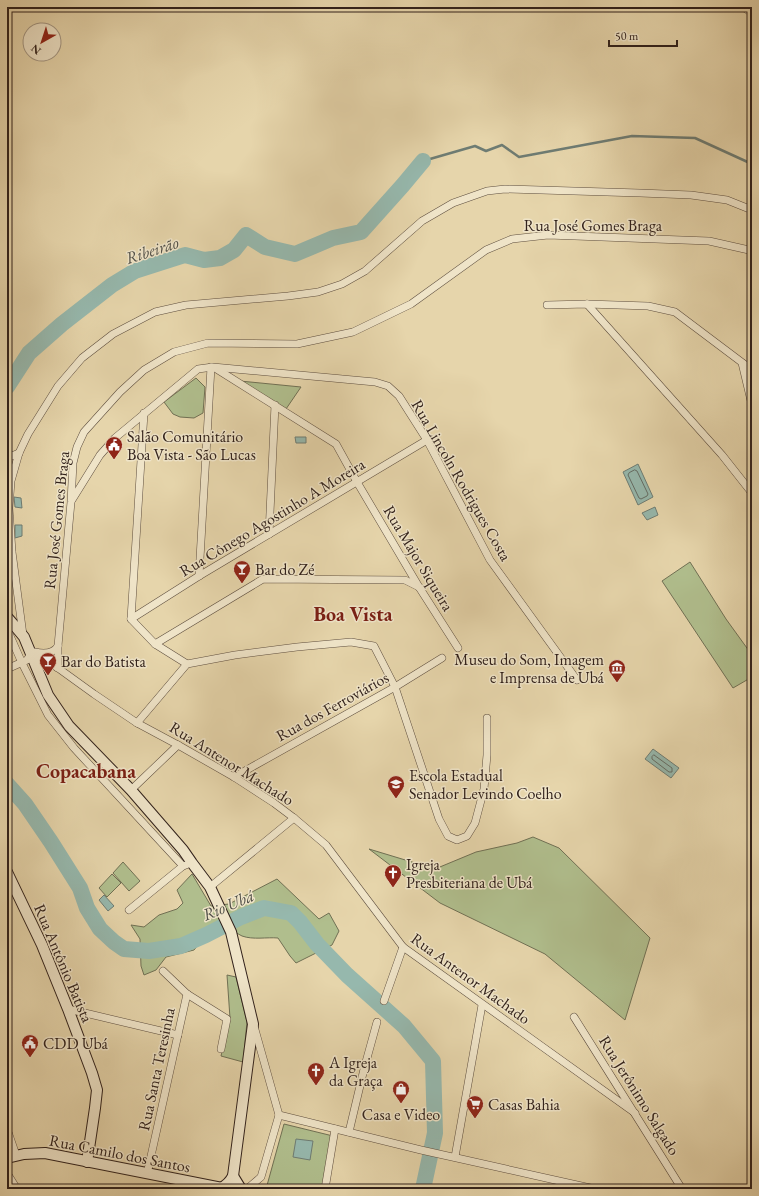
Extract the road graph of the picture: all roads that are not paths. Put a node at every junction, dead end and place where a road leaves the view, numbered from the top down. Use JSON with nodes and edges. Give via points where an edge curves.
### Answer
{"nodes":[{"id":1,"x":743,"y":7,"type":"edge"},
{"id":2,"x":752,"y":13,"type":"edge"},
{"id":3,"x":752,"y":210,"type":"edge"},
{"id":4,"x":752,"y":252,"type":"edge"},
{"id":5,"x":588,"y":304,"type":"junction"},
{"id":6,"x":547,"y":305,"type":"dead end"},
{"id":7,"x":742,"y":363,"type":"junction"},
{"id":8,"x":212,"y":367,"type":"junction"},
{"id":9,"x":752,"y":370,"type":"edge"},
{"id":10,"x":275,"y":405,"type":"junction"},
{"id":11,"x":752,"y":405,"type":"edge"},
{"id":12,"x":144,"y":413,"type":"junction"},
{"id":13,"x":427,"y":440,"type":"junction"},
{"id":14,"x":19,"y":453,"type":"junction"},
{"id":15,"x":7,"y":458,"type":"edge"},
{"id":16,"x":357,"y":482,"type":"junction"},
{"id":17,"x":752,"y":493,"type":"edge"},
{"id":18,"x":71,"y":502,"type":"junction"},
{"id":19,"x":270,"y":534,"type":"junction"},
{"id":20,"x":199,"y":576,"type":"junction"},
{"id":21,"x":419,"y":588,"type":"junction"},
{"id":22,"x":7,"y":617,"type":"edge"},
{"id":23,"x":132,"y":619,"type":"junction"},
{"id":24,"x":7,"y":629,"type":"edge"},
{"id":25,"x":24,"y":637,"type":"junction"},
{"id":26,"x":155,"y":644,"type":"junction"},
{"id":27,"x":58,"y":646,"type":"junction"},
{"id":28,"x":458,"y":648,"type":"dead end"},
{"id":29,"x":32,"y":654,"type":"junction"},
{"id":30,"x":442,"y":658,"type":"dead end"},
{"id":31,"x":22,"y":663,"type":"junction"},
{"id":32,"x":187,"y":664,"type":"junction"},
{"id":33,"x":58,"y":668,"type":"junction"},
{"id":34,"x":7,"y":669,"type":"edge"},
{"id":35,"x":577,"y":680,"type":"dead end"},
{"id":36,"x":395,"y":687,"type":"junction"},
{"id":37,"x":487,"y":718,"type":"dead end"},
{"id":38,"x":137,"y":723,"type":"junction"},
{"id":39,"x":178,"y":745,"type":"junction"},
{"id":40,"x":234,"y":777,"type":"junction"},
{"id":41,"x":131,"y":790,"type":"junction"},
{"id":42,"x":294,"y":818,"type":"junction"},
{"id":43,"x":187,"y":865,"type":"junction"},
{"id":44,"x":7,"y":872,"type":"edge"},
{"id":45,"x":210,"y":887,"type":"junction"},
{"id":46,"x":129,"y":910,"type":"dead end"},
{"id":47,"x":403,"y":948,"type":"junction"},
{"id":48,"x":163,"y":971,"type":"dead end"},
{"id":49,"x":187,"y":994,"type":"junction"},
{"id":50,"x":384,"y":1001,"type":"dead end"},
{"id":51,"x":482,"y":1005,"type":"junction"},
{"id":52,"x":68,"y":1009,"type":"junction"},
{"id":53,"x":574,"y":1017,"type":"dead end"},
{"id":54,"x":377,"y":1022,"type":"dead end"},
{"id":55,"x":254,"y":1024,"type":"junction"},
{"id":56,"x":178,"y":1035,"type":"junction"},
{"id":57,"x":221,"y":1049,"type":"dead end"},
{"id":58,"x":635,"y":1113,"type":"junction"},
{"id":59,"x":279,"y":1115,"type":"junction"},
{"id":60,"x":7,"y":1129,"type":"edge"},
{"id":61,"x":335,"y":1129,"type":"junction"},
{"id":62,"x":349,"y":1132,"type":"junction"},
{"id":63,"x":12,"y":1157,"type":"edge"},
{"id":64,"x":455,"y":1157,"type":"junction"},
{"id":65,"x":87,"y":1162,"type":"junction"},
{"id":66,"x":7,"y":1173,"type":"edge"},
{"id":67,"x":147,"y":1174,"type":"junction"},
{"id":68,"x":233,"y":1176,"type":"junction"},
{"id":69,"x":224,"y":1188,"type":"edge"},
{"id":70,"x":17,"y":1189,"type":"edge"},
{"id":71,"x":241,"y":1189,"type":"edge"},
{"id":72,"x":247,"y":1189,"type":"edge"},
{"id":73,"x":325,"y":1189,"type":"edge"},
{"id":74,"x":595,"y":1189,"type":"edge"},
{"id":75,"x":682,"y":1189,"type":"edge"}],
"edges":[{"from":1,"to":2,"type":"street"},
{"from":3,"to":14,"type":"street","via":[[726,200],[691,195],[505,189],[487,191],[422,220],[365,271],[342,284],[318,292],[296,295],[186,305],[155,312],[113,334],[82,358],[58,386]]},
{"from":4,"to":18,"type":"street","name":"Rua José Gomes Braga","via":[[709,240],[548,235],[512,239],[486,250],[411,304],[353,332],[297,344],[208,343],[174,352],[144,370],[84,432],[73,463]]},
{"from":5,"to":6,"type":"street"},
{"from":5,"to":7,"type":"street","via":[[648,306],[675,312]]},
{"from":5,"to":17,"type":"street","via":[[722,455]]},
{"from":7,"to":9,"type":"street"},
{"from":7,"to":11,"type":"street"},
{"from":8,"to":10,"type":"street","name":"Rua Major Siqueira"},
{"from":8,"to":12,"type":"street","name":"Rua Lincoln Rodrigues Costa","via":[[198,369]]},
{"from":8,"to":13,"type":"street","name":"Rua Lincoln Rodrigues Costa","via":[[375,382],[388,386],[399,396]]},
{"from":8,"to":20,"type":"street"},
{"from":10,"to":16,"type":"street","name":"Rua Major Siqueira","via":[[336,444]]},
{"from":10,"to":19,"type":"street"},
{"from":12,"to":18,"type":"street","name":"Rua Lincoln Rodrigues Costa","via":[[100,455]]},
{"from":12,"to":23,"type":"street"},
{"from":13,"to":16,"type":"street","name":"Rua Cônego Agostinho A Moreira"},
{"from":13,"to":35,"type":"street","name":"Rua Lincoln Rodrigues Costa","via":[[490,560]]},
{"from":14,"to":15,"type":"street"},
{"from":14,"to":25,"type":"street","via":[[11,481],[9,508],[12,552]]},
{"from":16,"to":19,"type":"street","name":"Rua Cônego Agostinho A Moreira"},
{"from":16,"to":21,"type":"street","name":"Rua Major Siqueira"},
{"from":18,"to":27,"type":"street","name":"Rua José Gomes Braga"},
{"from":19,"to":20,"type":"street","name":"Rua Cônego Agostinho A Moreira"},
{"from":20,"to":23,"type":"street","name":"Rua Cônego Agostinho A Moreira"},
{"from":21,"to":26,"type":"street","via":[[405,580],[263,579]]},
{"from":21,"to":28,"type":"street","name":"Rua Major Siqueira"},
{"from":22,"to":25,"type":"main road"},
{"from":23,"to":26,"type":"street"},
{"from":24,"to":31,"type":"street"},
{"from":25,"to":29,"type":"main road"},
{"from":26,"to":32,"type":"street"},
{"from":27,"to":29,"type":"street","via":[[50,652]]},
{"from":27,"to":33,"type":"street","name":"Rua José Gomes Braga"},
{"from":29,"to":31,"type":"street"},
{"from":29,"to":33,"type":"street","name":"Rua Antenor Machado"},
{"from":29,"to":41,"type":"main road","via":[[48,695],[69,726]]},
{"from":30,"to":36,"type":"street","name":"Rua dos Ferroviários"},
{"from":31,"to":34,"type":"street"},
{"from":31,"to":43,"type":"street","via":[[48,715],[74,748]]},
{"from":32,"to":36,"type":"street","via":[[235,655],[351,642],[374,646]]},
{"from":32,"to":38,"type":"street"},
{"from":33,"to":38,"type":"street","name":"Rua Antenor Machado"},
{"from":36,"to":37,"type":"street","via":[[439,819],[448,836],[457,840],[467,836],[475,823],[484,788],[488,755]]},
{"from":36,"to":40,"type":"street","name":"Rua dos Ferroviários"},
{"from":38,"to":39,"type":"street","name":"Rua Antenor Machado"},
{"from":39,"to":40,"type":"street","name":"Rua Antenor Machado"},
{"from":39,"to":41,"type":"street"},
{"from":40,"to":42,"type":"street","name":"Rua Antenor Machado"},
{"from":41,"to":43,"type":"main road","via":[[183,850]]},
{"from":42,"to":45,"type":"street"},
{"from":42,"to":47,"type":"street","name":"Rua Antenor Machado","via":[[326,845]]},
{"from":43,"to":45,"type":"main road"},
{"from":43,"to":46,"type":"street"},
{"from":44,"to":52,"type":"main road","name":"Rua Antônio Batista","via":[[42,945]]},
{"from":45,"to":55,"type":"main road","via":[[231,932]]},
{"from":47,"to":50,"type":"street"},
{"from":47,"to":51,"type":"street","name":"Rua Antenor Machado"},
{"from":48,"to":49,"type":"street"},
{"from":49,"to":56,"type":"street","name":"Rua Santa Teresinha"},
{"from":49,"to":57,"type":"street","via":[[227,1018]]},
{"from":51,"to":58,"type":"street","name":"Rua Antenor Machado"},
{"from":51,"to":64,"type":"street"},
{"from":52,"to":56,"type":"street"},
{"from":52,"to":65,"type":"main road","name":"Rua Antônio Batista","via":[[97,1090]]},
{"from":53,"to":58,"type":"street","name":"Rua Jerônimo Salgado"},
{"from":54,"to":62,"type":"street"},
{"from":55,"to":59,"type":"street"},
{"from":55,"to":68,"type":"main road"},
{"from":56,"to":67,"type":"street","name":"Rua Santa Teresinha"},
{"from":58,"to":75,"type":"street","name":"Rua Jerônimo Salgado"},
{"from":59,"to":61,"type":"street"},
{"from":59,"to":72,"type":"street","via":[[261,1177]]},
{"from":60,"to":63,"type":"street"},
{"from":61,"to":62,"type":"street"},
{"from":61,"to":73,"type":"street"},
{"from":62,"to":64,"type":"street"},
{"from":63,"to":65,"type":"main road","name":"Rua Camilo dos Santos","via":[[45,1153]]},
{"from":64,"to":74,"type":"street"},
{"from":65,"to":67,"type":"main road","name":"Rua Camilo dos Santos"},
{"from":66,"to":70,"type":"street"},
{"from":67,"to":69,"type":"main road","name":"Rua Camilo dos Santos"},
{"from":68,"to":69,"type":"main road"},
{"from":68,"to":71,"type":"main road"}]}
